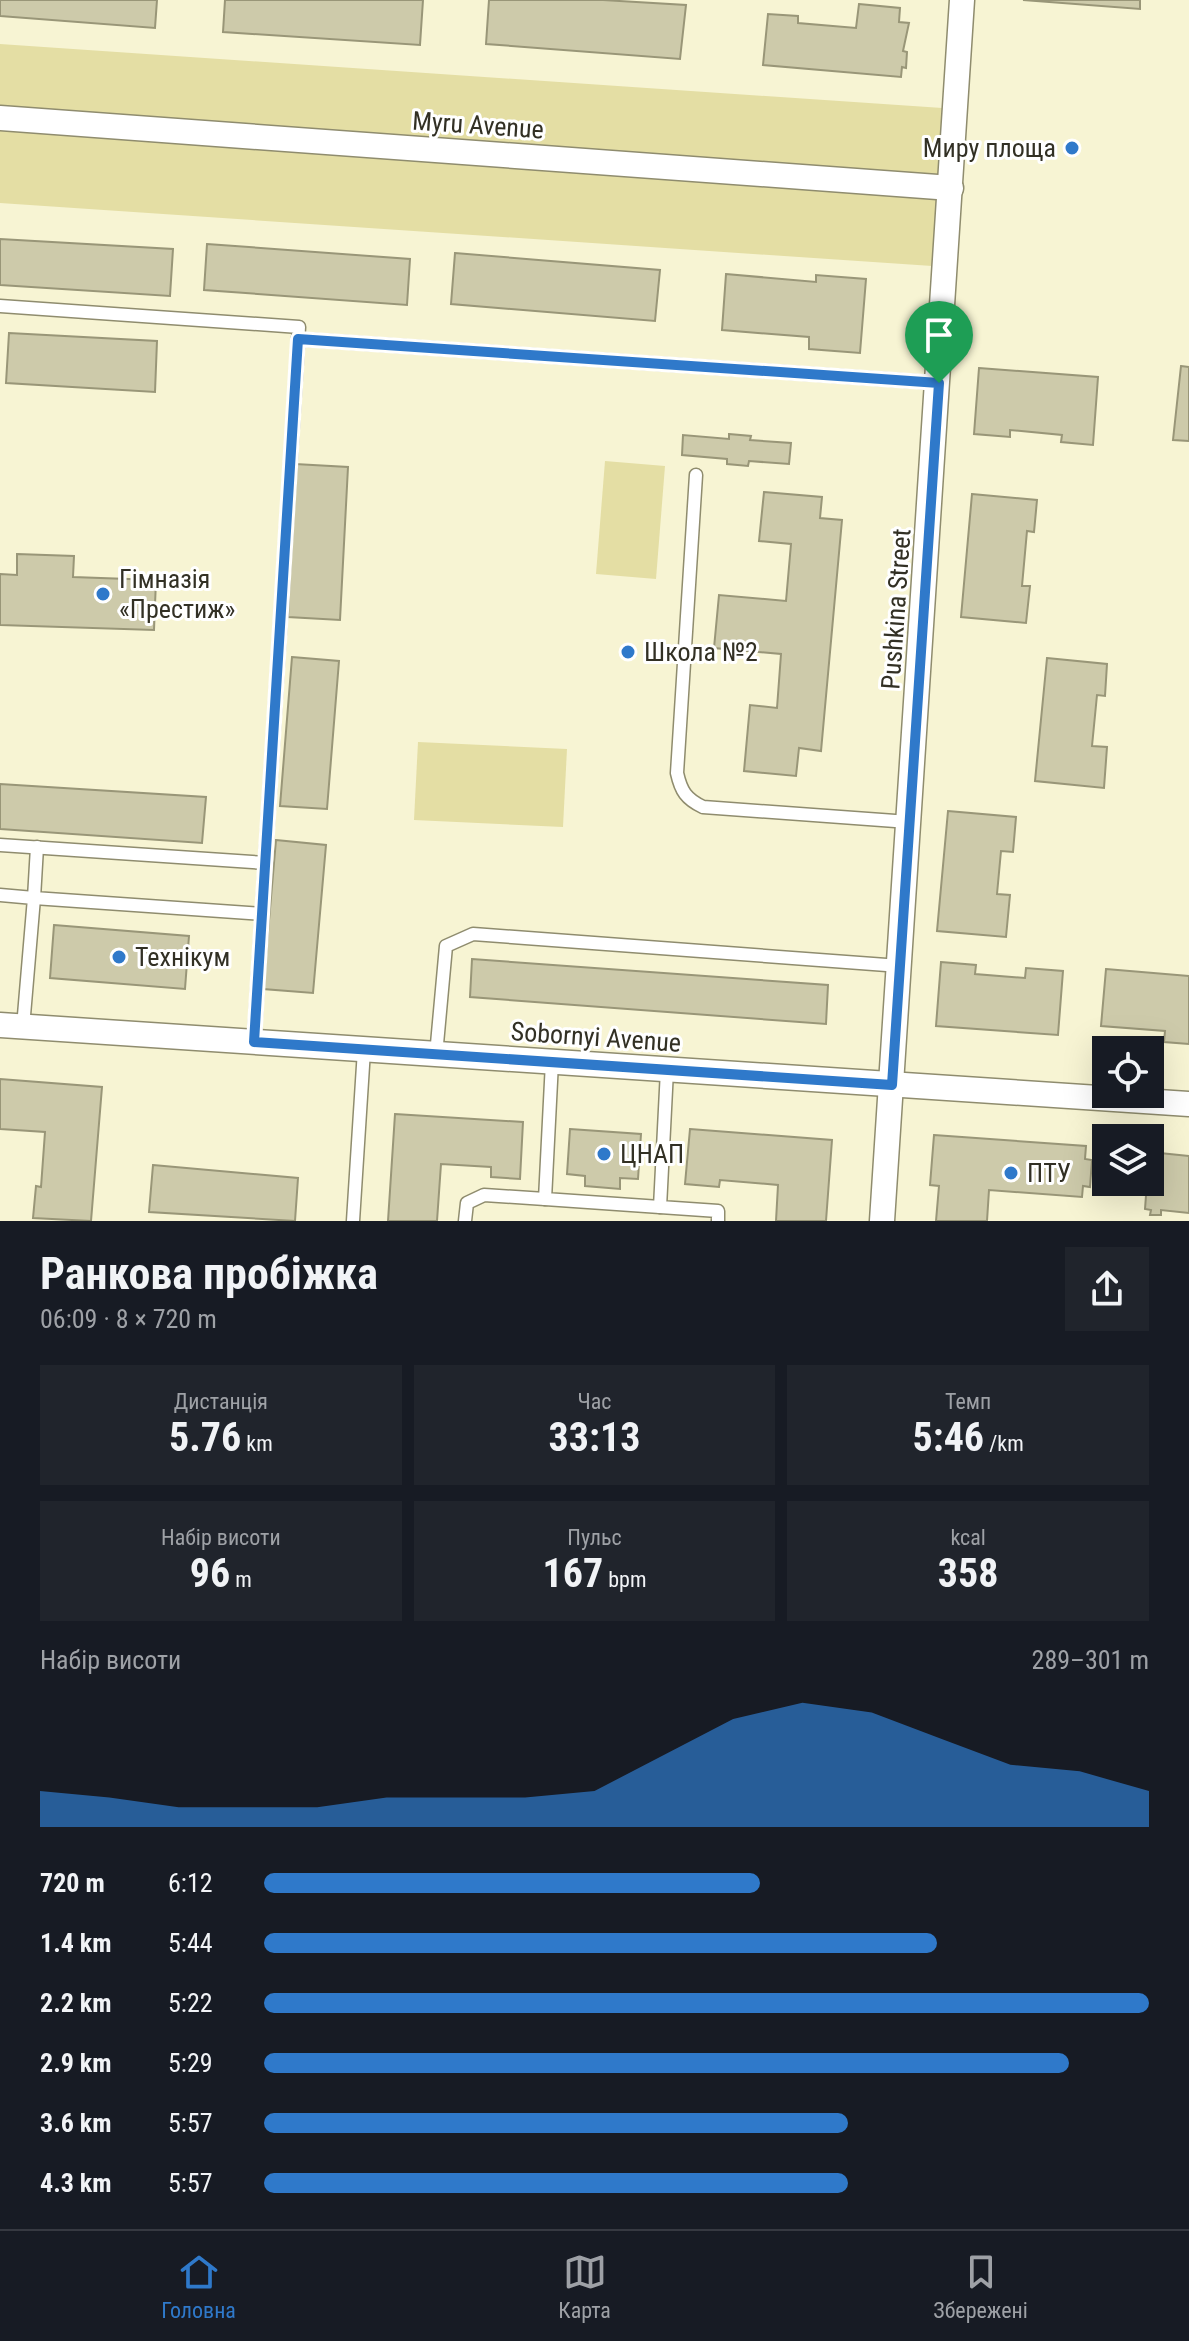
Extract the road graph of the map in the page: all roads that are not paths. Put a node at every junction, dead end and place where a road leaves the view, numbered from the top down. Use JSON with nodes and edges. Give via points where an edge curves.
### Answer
{"nodes":[{"id":1,"x":962,"y":0,"type":"edge"},
{"id":2,"x":0,"y":118,"type":"edge"},
{"id":3,"x":951,"y":188,"type":"junction"},
{"id":4,"x":0,"y":306,"type":"edge"},
{"id":5,"x":298,"y":339,"type":"junction"},
{"id":6,"x":939,"y":383,"type":"junction"},
{"id":7,"x":696,"y":475,"type":"dead end"},
{"id":8,"x":909,"y":822,"type":"junction"},
{"id":9,"x":0,"y":845,"type":"edge"},
{"id":10,"x":37,"y":847,"type":"junction"},
{"id":11,"x":266,"y":863,"type":"junction"},
{"id":12,"x":0,"y":895,"type":"edge"},
{"id":13,"x":34,"y":898,"type":"junction"},
{"id":14,"x":262,"y":914,"type":"junction"},
{"id":15,"x":900,"y":966,"type":"junction"},
{"id":16,"x":12,"y":1026,"type":"edge"},
{"id":17,"x":254,"y":1042,"type":"junction"},
{"id":18,"x":364,"y":1050,"type":"junction"},
{"id":19,"x":436,"y":1055,"type":"junction"},
{"id":20,"x":552,"y":1062,"type":"junction"},
{"id":21,"x":667,"y":1070,"type":"junction"},
{"id":22,"x":892,"y":1085,"type":"junction"},
{"id":23,"x":1189,"y":1104,"type":"edge"},
{"id":24,"x":545,"y":1199,"type":"junction"},
{"id":25,"x":660,"y":1207,"type":"junction"},
{"id":26,"x":353,"y":1221,"type":"edge"},
{"id":27,"x":465,"y":1221,"type":"edge"},
{"id":28,"x":718,"y":1221,"type":"edge"},
{"id":29,"x":882,"y":1221,"type":"edge"}],
"edges":[{"from":1,"to":3,"type":"street","name":"Pushkina Street"},
{"from":2,"to":3,"type":"street","name":"Myru Avenue"},
{"from":3,"to":6,"type":"street","name":"Pushkina Street"},
{"from":4,"to":5,"type":"lane","via":[[299,327]]},
{"from":5,"to":6,"type":"lane"},
{"from":5,"to":11,"type":"lane"},
{"from":6,"to":8,"type":"street","name":"Pushkina Street"},
{"from":7,"to":8,"type":"lane","via":[[680,787],[703,807]]},
{"from":8,"to":15,"type":"street","name":"Pushkina Street"},
{"from":9,"to":10,"type":"lane"},
{"from":10,"to":11,"type":"lane"},
{"from":10,"to":13,"type":"lane"},
{"from":11,"to":14,"type":"lane"},
{"from":12,"to":13,"type":"lane"},
{"from":13,"to":14,"type":"lane"},
{"from":13,"to":16,"type":"lane"},
{"from":14,"to":17,"type":"lane"},
{"from":15,"to":19,"type":"lane","via":[[473,934],[446,946]]},
{"from":15,"to":22,"type":"street","name":"Pushkina Street"},
{"from":16,"to":17,"type":"street","name":"Sobornyi Avenue"},
{"from":17,"to":18,"type":"street","name":"Sobornyi Avenue"},
{"from":18,"to":19,"type":"street","name":"Sobornyi Avenue"},
{"from":18,"to":26,"type":"lane"},
{"from":19,"to":20,"type":"street","name":"Sobornyi Avenue"},
{"from":20,"to":21,"type":"street","name":"Sobornyi Avenue"},
{"from":20,"to":24,"type":"lane"},
{"from":21,"to":22,"type":"street","name":"Sobornyi Avenue"},
{"from":21,"to":25,"type":"lane"},
{"from":22,"to":23,"type":"street","name":"Sobornyi Avenue"},
{"from":22,"to":29,"type":"street","name":"Pushkina Street"},
{"from":24,"to":25,"type":"lane"},
{"from":24,"to":27,"type":"lane","via":[[484,1195],[467,1203]]},
{"from":25,"to":28,"type":"lane","via":[[718,1211]]}]}
